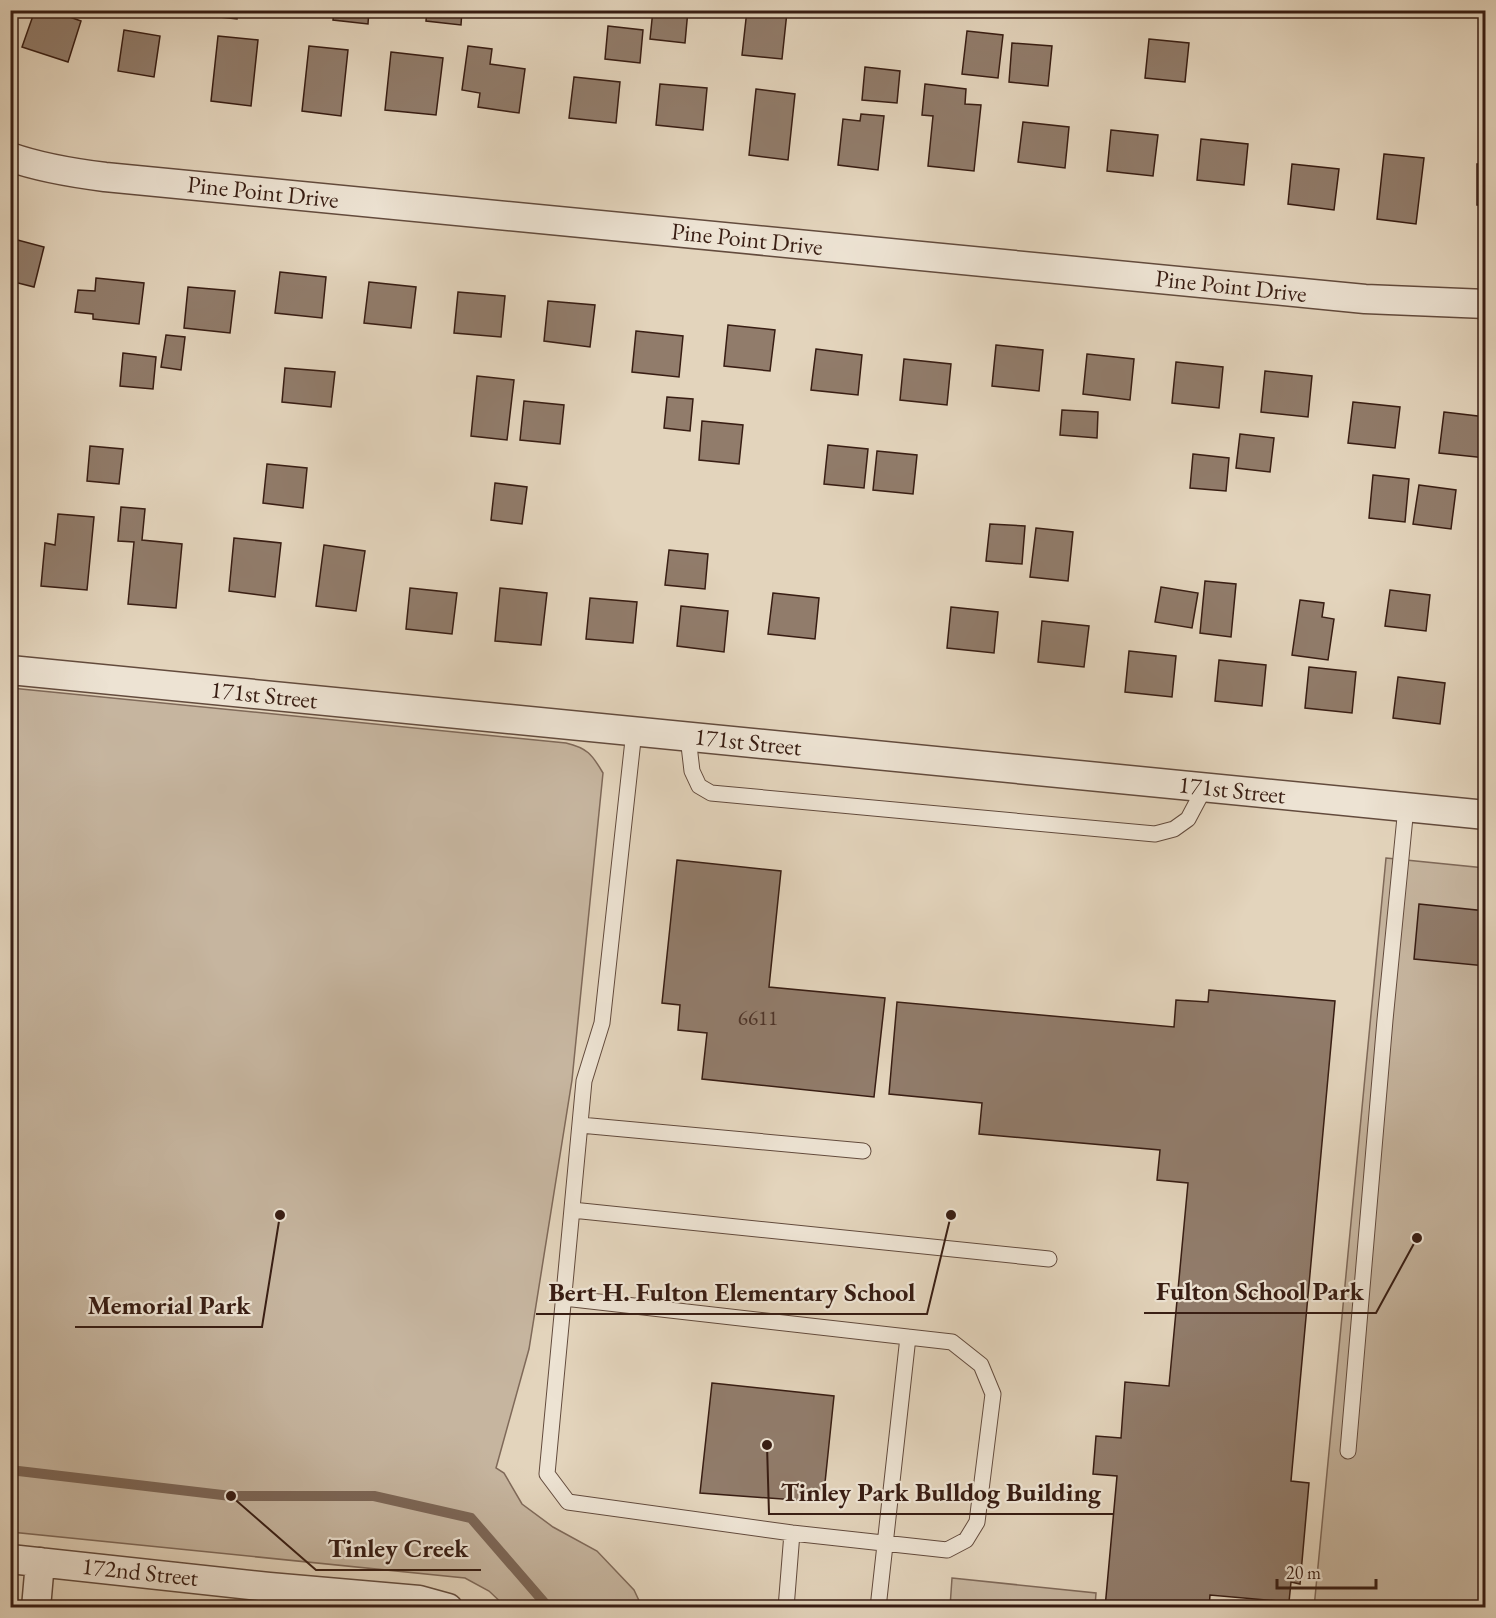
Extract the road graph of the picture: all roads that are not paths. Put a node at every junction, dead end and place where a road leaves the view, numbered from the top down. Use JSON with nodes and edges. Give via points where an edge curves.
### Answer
{"nodes":[{"id":1,"x":10,"y":157,"type":"edge"},
{"id":2,"x":1485,"y":304,"type":"edge"},
{"id":3,"x":10,"y":670,"type":"edge"},
{"id":4,"x":634,"y":731,"type":"junction"},
{"id":5,"x":688,"y":737,"type":"junction"},
{"id":6,"x":1206,"y":787,"type":"junction"},
{"id":7,"x":1406,"y":807,"type":"junction"},
{"id":8,"x":1485,"y":815,"type":"edge"},
{"id":9,"x":580,"y":1125,"type":"junction"},
{"id":10,"x":863,"y":1152,"type":"dead end"},
{"id":11,"x":572,"y":1210,"type":"junction"},
{"id":12,"x":1049,"y":1259,"type":"dead end"},
{"id":13,"x":564,"y":1298,"type":"junction"},
{"id":14,"x":908,"y":1337,"type":"junction"},
{"id":15,"x":1348,"y":1451,"type":"dead end"},
{"id":16,"x":792,"y":1533,"type":"junction"},
{"id":17,"x":886,"y":1543,"type":"junction"},
{"id":18,"x":10,"y":1559,"type":"edge"},
{"id":19,"x":40,"y":1562,"type":"junction"},
{"id":20,"x":268,"y":1597,"type":"edge"},
{"id":21,"x":36,"y":1608,"type":"edge"},
{"id":22,"x":448,"y":1608,"type":"edge"},
{"id":23,"x":786,"y":1608,"type":"edge"},
{"id":24,"x":878,"y":1608,"type":"edge"}],
"edges":[{"from":1,"to":2,"type":"street","name":"Pine Point Drive","via":[[59,170],[117,178],[1353,298]]},
{"from":3,"to":4,"type":"street","name":"171st Street"},
{"from":4,"to":5,"type":"street","name":"171st Street"},
{"from":4,"to":9,"type":"lane","via":[[602,1023],[584,1081]]},
{"from":5,"to":6,"type":"street","name":"171st Street"},
{"from":5,"to":6,"type":"lane","via":[[692,771],[699,786],[711,793],[1155,834],[1174,829],[1188,819]]},
{"from":6,"to":7,"type":"street","name":"171st Street"},
{"from":7,"to":8,"type":"street","name":"171st Street"},
{"from":7,"to":15,"type":"lane"},
{"from":9,"to":10,"type":"lane"},
{"from":9,"to":11,"type":"lane"},
{"from":11,"to":12,"type":"lane"},
{"from":11,"to":13,"type":"lane"},
{"from":13,"to":14,"type":"lane"},
{"from":13,"to":16,"type":"lane","via":[[547,1473],[567,1503]]},
{"from":14,"to":17,"type":"lane"},
{"from":14,"to":17,"type":"lane","via":[[952,1342],[981,1365],[993,1394],[977,1522],[966,1540],[947,1550]]},
{"from":16,"to":17,"type":"lane"},
{"from":16,"to":23,"type":"lane"},
{"from":17,"to":24,"type":"lane"},
{"from":18,"to":19,"type":"street","name":"172nd Street"},
{"from":19,"to":20,"type":"street","name":"172nd Street"},
{"from":19,"to":21,"type":"street"},
{"from":20,"to":22,"type":"street","name":"172nd Street","via":[[419,1600]]}]}
